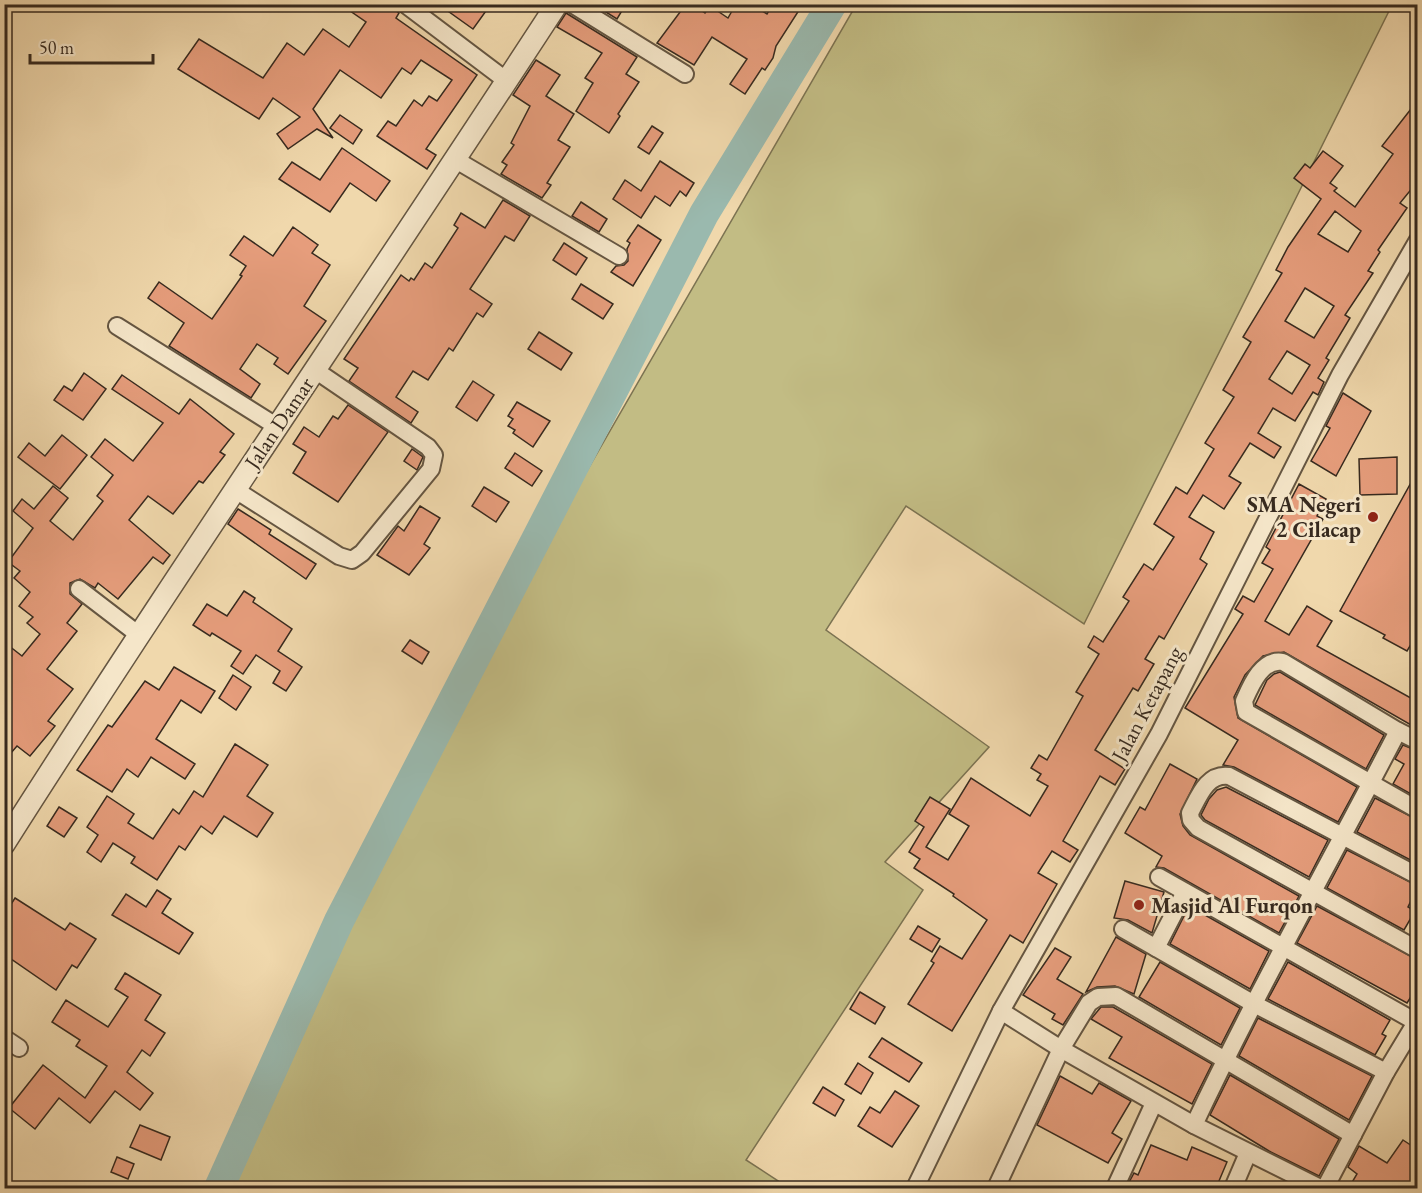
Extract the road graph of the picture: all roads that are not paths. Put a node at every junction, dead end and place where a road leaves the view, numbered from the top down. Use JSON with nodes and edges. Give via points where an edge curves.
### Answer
{"nodes":[{"id":1,"x":405,"y":4,"type":"edge"},
{"id":2,"x":557,"y":4,"type":"edge"},
{"id":3,"x":572,"y":4,"type":"edge"},
{"id":4,"x":685,"y":74,"type":"dead end"},
{"id":5,"x":507,"y":81,"type":"junction"},
{"id":6,"x":456,"y":160,"type":"junction"},
{"id":7,"x":1418,"y":240,"type":"edge"},
{"id":8,"x":619,"y":256,"type":"dead end"},
{"id":9,"x":117,"y":327,"type":"dead end"},
{"id":10,"x":315,"y":370,"type":"junction"},
{"id":11,"x":276,"y":426,"type":"junction"},
{"id":12,"x":234,"y":489,"type":"junction"},
{"id":13,"x":79,"y":589,"type":"dead end"},
{"id":14,"x":139,"y":635,"type":"junction"},
{"id":15,"x":1398,"y":731,"type":"junction"},
{"id":16,"x":1418,"y":741,"type":"edge"},
{"id":17,"x":1370,"y":785,"type":"junction"},
{"id":18,"x":1418,"y":810,"type":"edge"},
{"id":19,"x":1342,"y":837,"type":"junction"},
{"id":20,"x":6,"y":838,"type":"edge"},
{"id":21,"x":1418,"y":876,"type":"edge"},
{"id":22,"x":1160,"y":877,"type":"dead end"},
{"id":23,"x":1185,"y":892,"type":"junction"},
{"id":24,"x":1313,"y":893,"type":"junction"},
{"id":25,"x":1123,"y":929,"type":"dead end"},
{"id":26,"x":1156,"y":948,"type":"junction"},
{"id":27,"x":1284,"y":948,"type":"junction"},
{"id":28,"x":1418,"y":950,"type":"edge"},
{"id":29,"x":1254,"y":1004,"type":"junction"},
{"id":30,"x":1001,"y":1011,"type":"junction"},
{"id":31,"x":1417,"y":1021,"type":"edge"},
{"id":32,"x":4,"y":1038,"type":"edge"},
{"id":33,"x":19,"y":1048,"type":"dead end"},
{"id":34,"x":1061,"y":1049,"type":"junction"},
{"id":35,"x":1224,"y":1061,"type":"junction"},
{"id":36,"x":1386,"y":1072,"type":"junction"},
{"id":37,"x":1154,"y":1103,"type":"junction"},
{"id":38,"x":1194,"y":1125,"type":"junction"},
{"id":39,"x":1353,"y":1135,"type":"junction"},
{"id":40,"x":1248,"y":1153,"type":"junction"},
{"id":41,"x":915,"y":1188,"type":"edge"},
{"id":42,"x":996,"y":1188,"type":"edge"},
{"id":43,"x":1115,"y":1188,"type":"edge"},
{"id":44,"x":1233,"y":1188,"type":"edge"},
{"id":45,"x":1320,"y":1188,"type":"edge"},
{"id":46,"x":1325,"y":1188,"type":"edge"}],
"edges":[{"from":1,"to":5,"type":"street"},
{"from":2,"to":5,"type":"street","name":"Jalan Damar"},
{"from":3,"to":4,"type":"street"},
{"from":5,"to":6,"type":"street","name":"Jalan Damar"},
{"from":6,"to":8,"type":"street"},
{"from":6,"to":10,"type":"street","name":"Jalan Damar"},
{"from":7,"to":30,"type":"street","name":"Jalan Ketapang","via":[[1340,375],[1159,734]]},
{"from":9,"to":11,"type":"street"},
{"from":10,"to":11,"type":"street","name":"Jalan Damar"},
{"from":10,"to":12,"type":"street","via":[[428,447],[434,455],[431,469],[352,560],[339,556]]},
{"from":11,"to":12,"type":"street","name":"Jalan Damar"},
{"from":12,"to":14,"type":"street","name":"Jalan Damar"},
{"from":13,"to":14,"type":"street"},
{"from":14,"to":20,"type":"street","name":"Jalan Damar"},
{"from":15,"to":16,"type":"street"},
{"from":15,"to":17,"type":"street"},
{"from":15,"to":17,"type":"street","via":[[1283,662],[1275,661],[1264,667],[1248,691],[1244,707],[1250,716]]},
{"from":17,"to":18,"type":"street"},
{"from":17,"to":19,"type":"street"},
{"from":19,"to":21,"type":"street"},
{"from":19,"to":24,"type":"street"},
{"from":19,"to":24,"type":"street","via":[[1229,776],[1214,777],[1196,801],[1190,813],[1198,828]]},
{"from":22,"to":23,"type":"street"},
{"from":23,"to":26,"type":"street"},
{"from":23,"to":27,"type":"street"},
{"from":24,"to":27,"type":"street"},
{"from":24,"to":28,"type":"street"},
{"from":25,"to":26,"type":"street"},
{"from":26,"to":29,"type":"street"},
{"from":27,"to":29,"type":"street"},
{"from":27,"to":31,"type":"street"},
{"from":29,"to":35,"type":"street"},
{"from":29,"to":36,"type":"street"},
{"from":30,"to":34,"type":"street"},
{"from":30,"to":41,"type":"street","name":"Jalan Ketapang"},
{"from":31,"to":36,"type":"street"},
{"from":32,"to":33,"type":"street"},
{"from":34,"to":35,"type":"street","via":[[1089,1003],[1108,994]]},
{"from":34,"to":37,"type":"street"},
{"from":34,"to":42,"type":"street"},
{"from":35,"to":38,"type":"street"},
{"from":35,"to":39,"type":"street"},
{"from":36,"to":39,"type":"street"},
{"from":37,"to":38,"type":"street"},
{"from":37,"to":43,"type":"street"},
{"from":38,"to":40,"type":"street"},
{"from":39,"to":46,"type":"street"},
{"from":40,"to":44,"type":"street"},
{"from":40,"to":45,"type":"street"}]}
